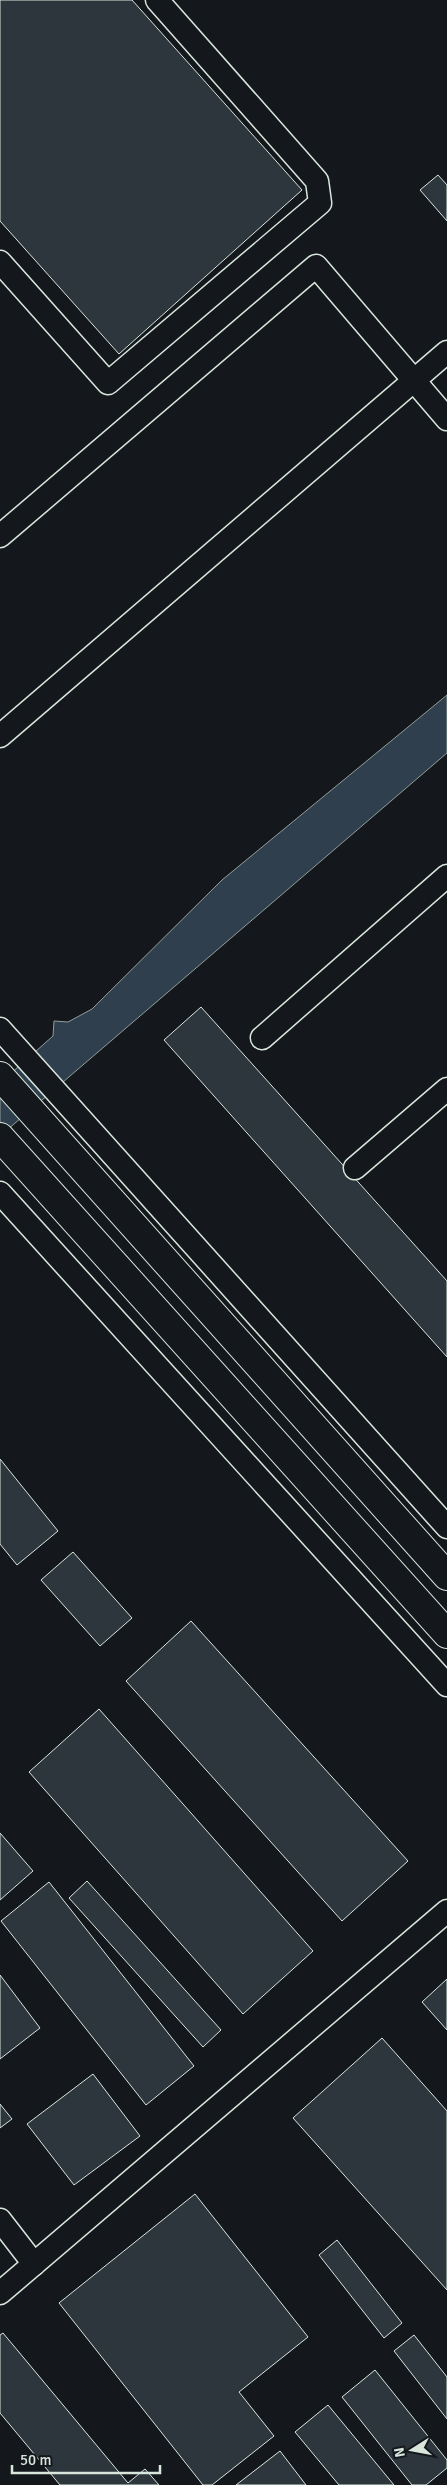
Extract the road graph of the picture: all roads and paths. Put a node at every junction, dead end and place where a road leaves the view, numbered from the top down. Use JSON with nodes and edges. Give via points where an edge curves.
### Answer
{"nodes":[{"id":1,"x":157,"y":0,"type":"edge"},
{"id":2,"x":0,"y":262,"type":"edge"},
{"id":3,"x":447,"y":352,"type":"edge"},
{"id":4,"x":415,"y":381,"type":"junction"},
{"id":5,"x":447,"y":418,"type":"edge"},
{"id":6,"x":0,"y":536,"type":"edge"},
{"id":7,"x":0,"y":736,"type":"edge"},
{"id":8,"x":447,"y":876,"type":"edge"},
{"id":9,"x":6,"y":1036,"type":"edge"},
{"id":10,"x":262,"y":1038,"type":"dead end"},
{"id":11,"x":0,"y":1076,"type":"edge"},
{"id":12,"x":447,"y":1089,"type":"edge"},
{"id":13,"x":6,"y":1144,"type":"edge"},
{"id":14,"x":355,"y":1168,"type":"dead end"},
{"id":15,"x":0,"y":1194,"type":"edge"},
{"id":16,"x":447,"y":1528,"type":"edge"},
{"id":17,"x":447,"y":1576,"type":"edge"},
{"id":18,"x":447,"y":1634,"type":"edge"},
{"id":19,"x":447,"y":1685,"type":"edge"},
{"id":20,"x":447,"y":1911,"type":"edge"},
{"id":21,"x":0,"y":2220,"type":"edge"},
{"id":22,"x":34,"y":2264,"type":"junction"},
{"id":23,"x":0,"y":2293,"type":"edge"}],
"edges":[{"from":1,"to":2,"type":"street","via":[[317,181],[320,203],[108,383]]},
{"from":3,"to":4,"type":"street"},
{"from":4,"to":5,"type":"street"},
{"from":4,"to":6,"type":"street","via":[[316,266]]},
{"from":4,"to":7,"type":"street"},
{"from":8,"to":10,"type":"street"},
{"from":9,"to":16,"type":"street"},
{"from":11,"to":17,"type":"highway"},
{"from":12,"to":14,"type":"street"},
{"from":13,"to":18,"type":"highway"},
{"from":15,"to":19,"type":"street"},
{"from":20,"to":22,"type":"street"},
{"from":21,"to":22,"type":"street"},
{"from":22,"to":23,"type":"street"}]}
